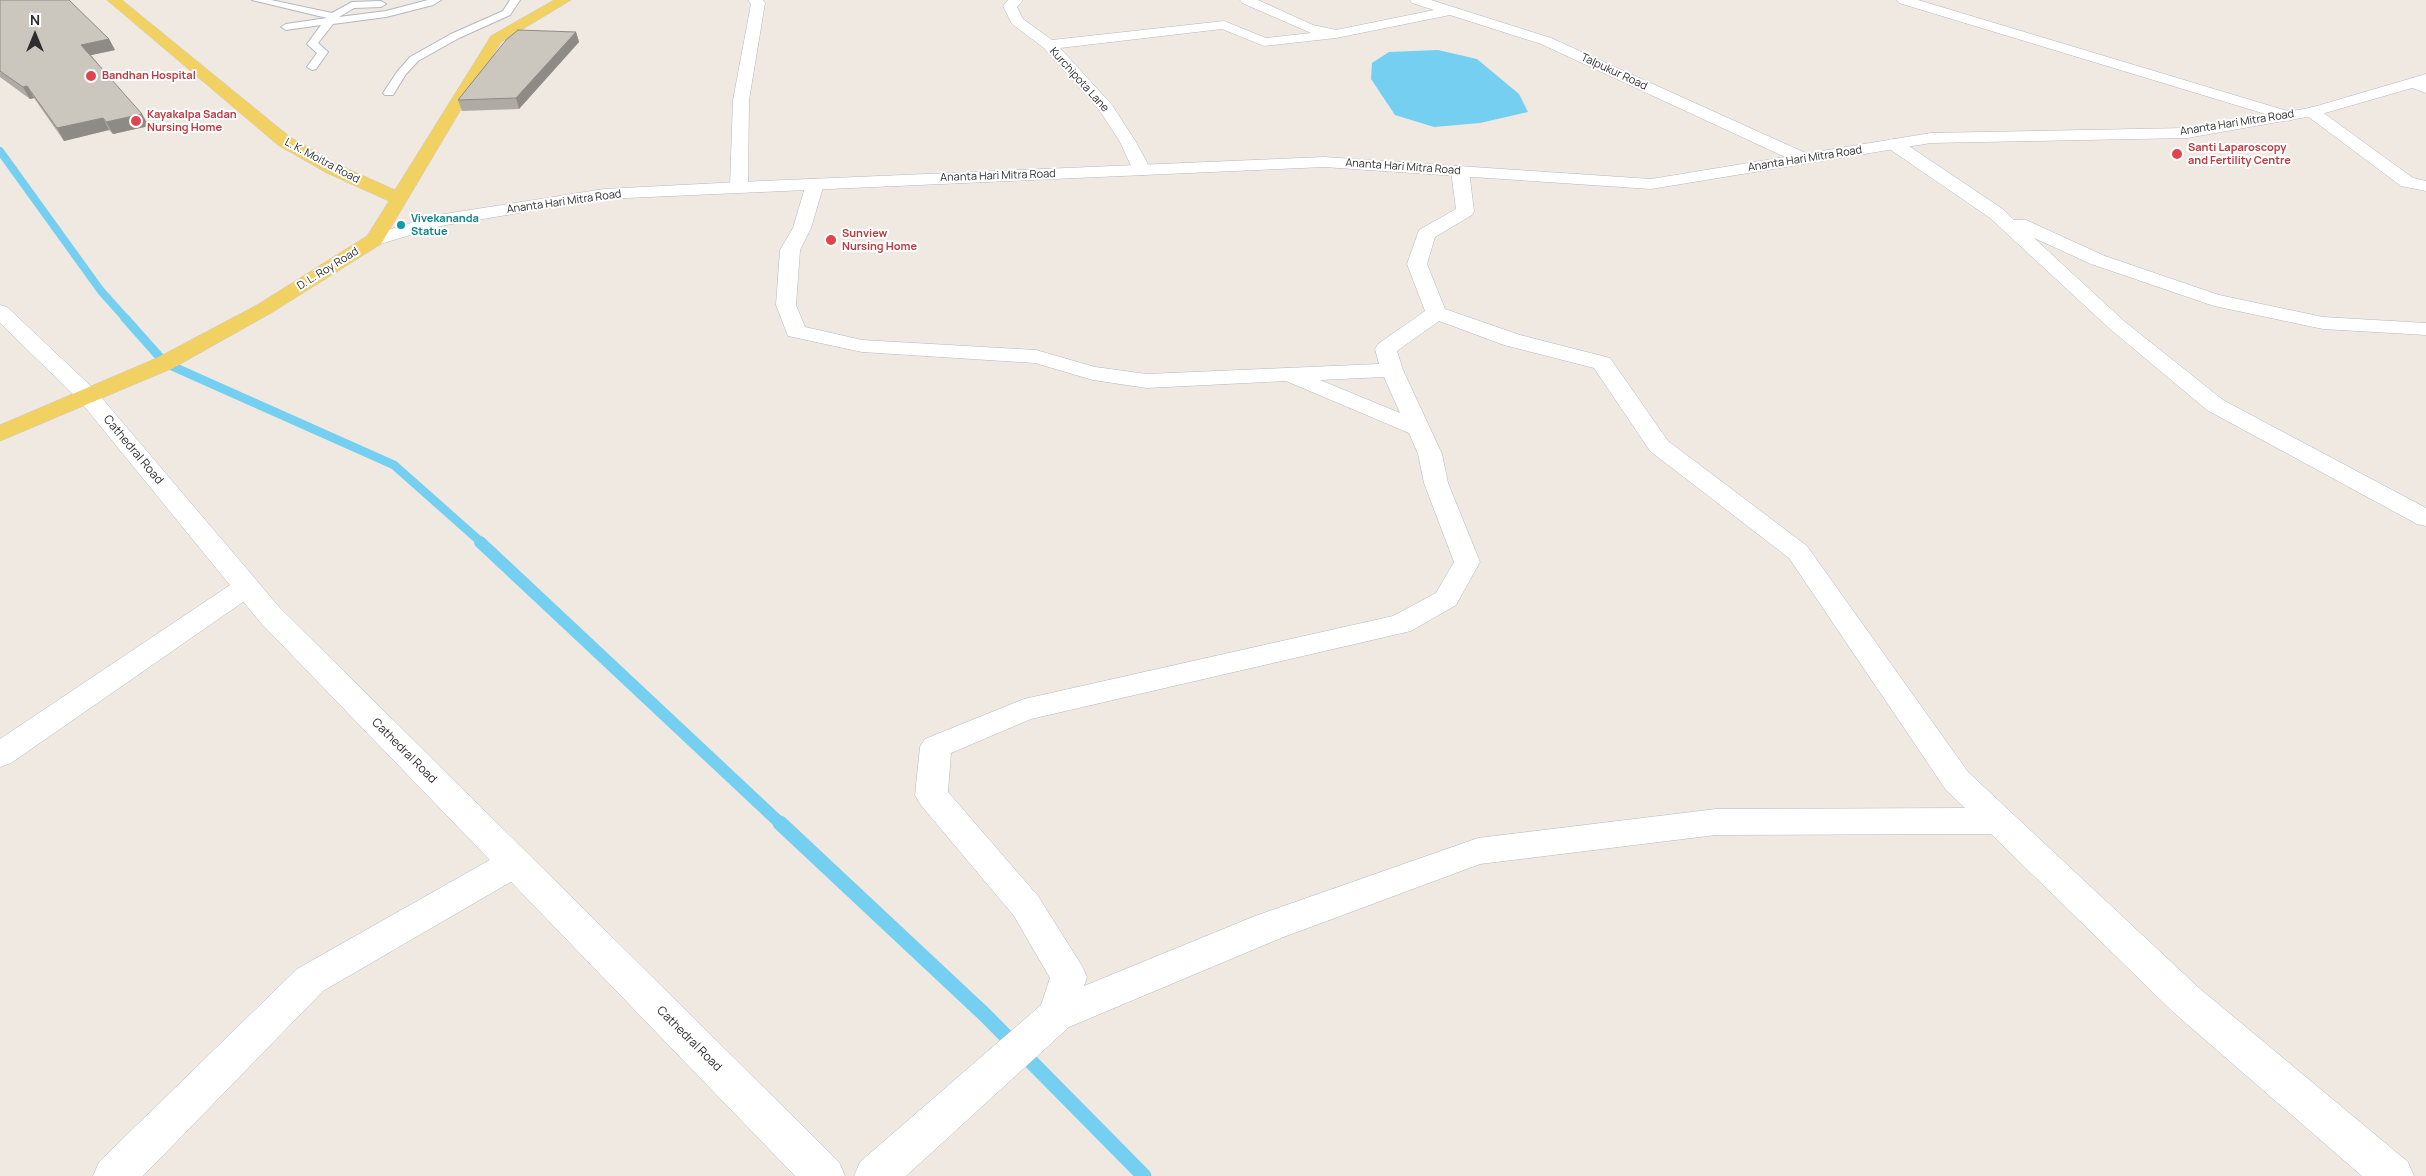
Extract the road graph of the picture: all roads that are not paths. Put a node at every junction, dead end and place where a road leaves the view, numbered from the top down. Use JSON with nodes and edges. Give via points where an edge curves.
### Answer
{"nodes":[{"id":1,"x":114,"y":0,"type":"edge"},
{"id":2,"x":258,"y":0,"type":"edge"},
{"id":3,"x":436,"y":0,"type":"edge"},
{"id":4,"x":515,"y":0,"type":"edge"},
{"id":5,"x":564,"y":0,"type":"edge"},
{"id":6,"x":755,"y":0,"type":"edge"},
{"id":7,"x":1016,"y":0,"type":"edge"},
{"id":8,"x":1247,"y":0,"type":"edge"},
{"id":9,"x":1418,"y":0,"type":"edge"},
{"id":10,"x":1904,"y":0,"type":"edge"},
{"id":11,"x":1449,"y":12,"type":"junction"},
{"id":12,"x":331,"y":20,"type":"junction"},
{"id":13,"x":492,"y":21,"type":"junction"},
{"id":14,"x":523,"y":23,"type":"junction"},
{"id":15,"x":286,"y":27,"type":"dead end"},
{"id":16,"x":1336,"y":34,"type":"junction"},
{"id":17,"x":1049,"y":45,"type":"junction"},
{"id":18,"x":312,"y":67,"type":"dead end"},
{"id":19,"x":2421,"y":83,"type":"edge"},
{"id":20,"x":389,"y":93,"type":"dead end"},
{"id":21,"x":2312,"y":112,"type":"junction"},
{"id":22,"x":2288,"y":116,"type":"junction"},
{"id":23,"x":1894,"y":144,"type":"junction"},
{"id":24,"x":1804,"y":159,"type":"junction"},
{"id":25,"x":1142,"y":170,"type":"junction"},
{"id":26,"x":1460,"y":171,"type":"junction"},
{"id":27,"x":815,"y":184,"type":"junction"},
{"id":28,"x":2426,"y":186,"type":"edge"},
{"id":29,"x":739,"y":187,"type":"junction"},
{"id":30,"x":397,"y":198,"type":"junction"},
{"id":31,"x":1997,"y":214,"type":"junction"},
{"id":32,"x":374,"y":240,"type":"junction"},
{"id":33,"x":0,"y":311,"type":"edge"},
{"id":34,"x":1436,"y":313,"type":"junction"},
{"id":35,"x":2426,"y":329,"type":"edge"},
{"id":36,"x":1392,"y":370,"type":"junction"},
{"id":37,"x":1288,"y":374,"type":"junction"},
{"id":38,"x":87,"y":395,"type":"junction"},
{"id":39,"x":1419,"y":429,"type":"junction"},
{"id":40,"x":0,"y":434,"type":"edge"},
{"id":41,"x":2426,"y":518,"type":"edge"},
{"id":42,"x":246,"y":587,"type":"junction"},
{"id":43,"x":0,"y":755,"type":"edge"},
{"id":44,"x":1999,"y":821,"type":"junction"},
{"id":45,"x":514,"y":863,"type":"junction"},
{"id":46,"x":1056,"y":1014,"type":"junction"},
{"id":47,"x":114,"y":1176,"type":"edge"},
{"id":48,"x":824,"y":1176,"type":"edge"},
{"id":49,"x":875,"y":1176,"type":"edge"},
{"id":50,"x":2394,"y":1176,"type":"edge"}],
"edges":[{"from":1,"to":30,"type":"main road","name":"L. K. Moitra Road","via":[[284,141],[333,170]]},
{"from":2,"to":12,"type":"lane"},
{"from":3,"to":12,"type":"lane","via":[[386,14],[391,4],[352,5]]},
{"from":4,"to":13,"type":"lane","via":[[506,13]]},
{"from":5,"to":14,"type":"main road","name":"D. L. Roy Road"},
{"from":6,"to":29,"type":"street","via":[[758,3],[741,100]]},
{"from":7,"to":17,"type":"street","name":"Kurchipota Lane","via":[[1010,6],[1017,21]]},
{"from":8,"to":16,"type":"street","via":[[1309,28]]},
{"from":9,"to":11,"type":"street","name":"Talpukur Road"},
{"from":10,"to":22,"type":"street"},
{"from":11,"to":16,"type":"street"},
{"from":11,"to":24,"type":"street","name":"Talpukur Road","via":[[1546,41]]},
{"from":12,"to":15,"type":"lane"},
{"from":12,"to":18,"type":"lane","via":[[312,44],[323,52]]},
{"from":13,"to":14,"type":"lane"},
{"from":13,"to":20,"type":"lane","via":[[455,36],[414,59]]},
{"from":14,"to":30,"type":"main road","name":"D. L. Roy Road","via":[[496,38]]},
{"from":16,"to":17,"type":"street","via":[[1264,42],[1224,26]]},
{"from":17,"to":25,"type":"street","name":"Kurchipota Lane","via":[[1106,108]]},
{"from":19,"to":21,"type":"street","name":"Ananta Hari Mitra Road"},
{"from":21,"to":22,"type":"street","name":"Ananta Hari Mitra Road"},
{"from":21,"to":28,"type":"street","via":[[2407,182]]},
{"from":22,"to":23,"type":"street","name":"Ananta Hari Mitra Road","via":[[2187,133],[1931,138]]},
{"from":23,"to":24,"type":"street","name":"Ananta Hari Mitra Road"},
{"from":23,"to":31,"type":"street"},
{"from":24,"to":26,"type":"street","name":"Ananta Hari Mitra Road","via":[[1651,184]]},
{"from":25,"to":26,"type":"street","name":"Ananta Hari Mitra Road","via":[[1324,162]]},
{"from":25,"to":27,"type":"street","name":"Ananta Hari Mitra Road"},
{"from":26,"to":34,"type":"street","via":[[1465,211],[1426,234],[1417,264]]},
{"from":27,"to":29,"type":"street","name":"Ananta Hari Mitra Road"},
{"from":27,"to":37,"type":"street","via":[[802,228],[790,250],[786,305],[796,331],[862,346],[1036,357],[1093,373],[1147,381]]},
{"from":29,"to":32,"type":"street","name":"Ananta Hari Mitra Road","via":[[604,194],[438,221]]},
{"from":30,"to":32,"type":"main road","name":"D. L. Roy Road"},
{"from":31,"to":35,"type":"street","via":[[2098,260],[2214,300],[2323,323]]},
{"from":31,"to":41,"type":"street","via":[[2117,325],[2215,405]]},
{"from":32,"to":38,"type":"main road","name":"D. L. Roy Road","via":[[264,309],[165,363]]},
{"from":33,"to":38,"type":"street","name":"Cathedral Road"},
{"from":34,"to":36,"type":"street","via":[[1386,349]]},
{"from":34,"to":44,"type":"street","via":[[1512,340],[1602,363],[1659,446],[1798,552],[1957,781]]},
{"from":36,"to":37,"type":"street"},
{"from":36,"to":39,"type":"street"},
{"from":37,"to":39,"type":"street"},
{"from":38,"to":40,"type":"main road","name":"D. L. Roy Road"},
{"from":38,"to":42,"type":"street","name":"Cathedral Road"},
{"from":39,"to":46,"type":"street","via":[[1467,562],[1446,599],[1401,624],[1024,710],[936,747],[931,795],[1026,906],[1069,977]]},
{"from":42,"to":43,"type":"street"},
{"from":42,"to":45,"type":"street","name":"Cathedral Road"},
{"from":44,"to":46,"type":"street","via":[[1716,822],[1478,851],[1268,927]]},
{"from":44,"to":50,"type":"street","via":[[2186,1000]]},
{"from":45,"to":47,"type":"street","via":[[310,980]]},
{"from":45,"to":48,"type":"street","name":"Cathedral Road"},
{"from":46,"to":49,"type":"street"}]}
